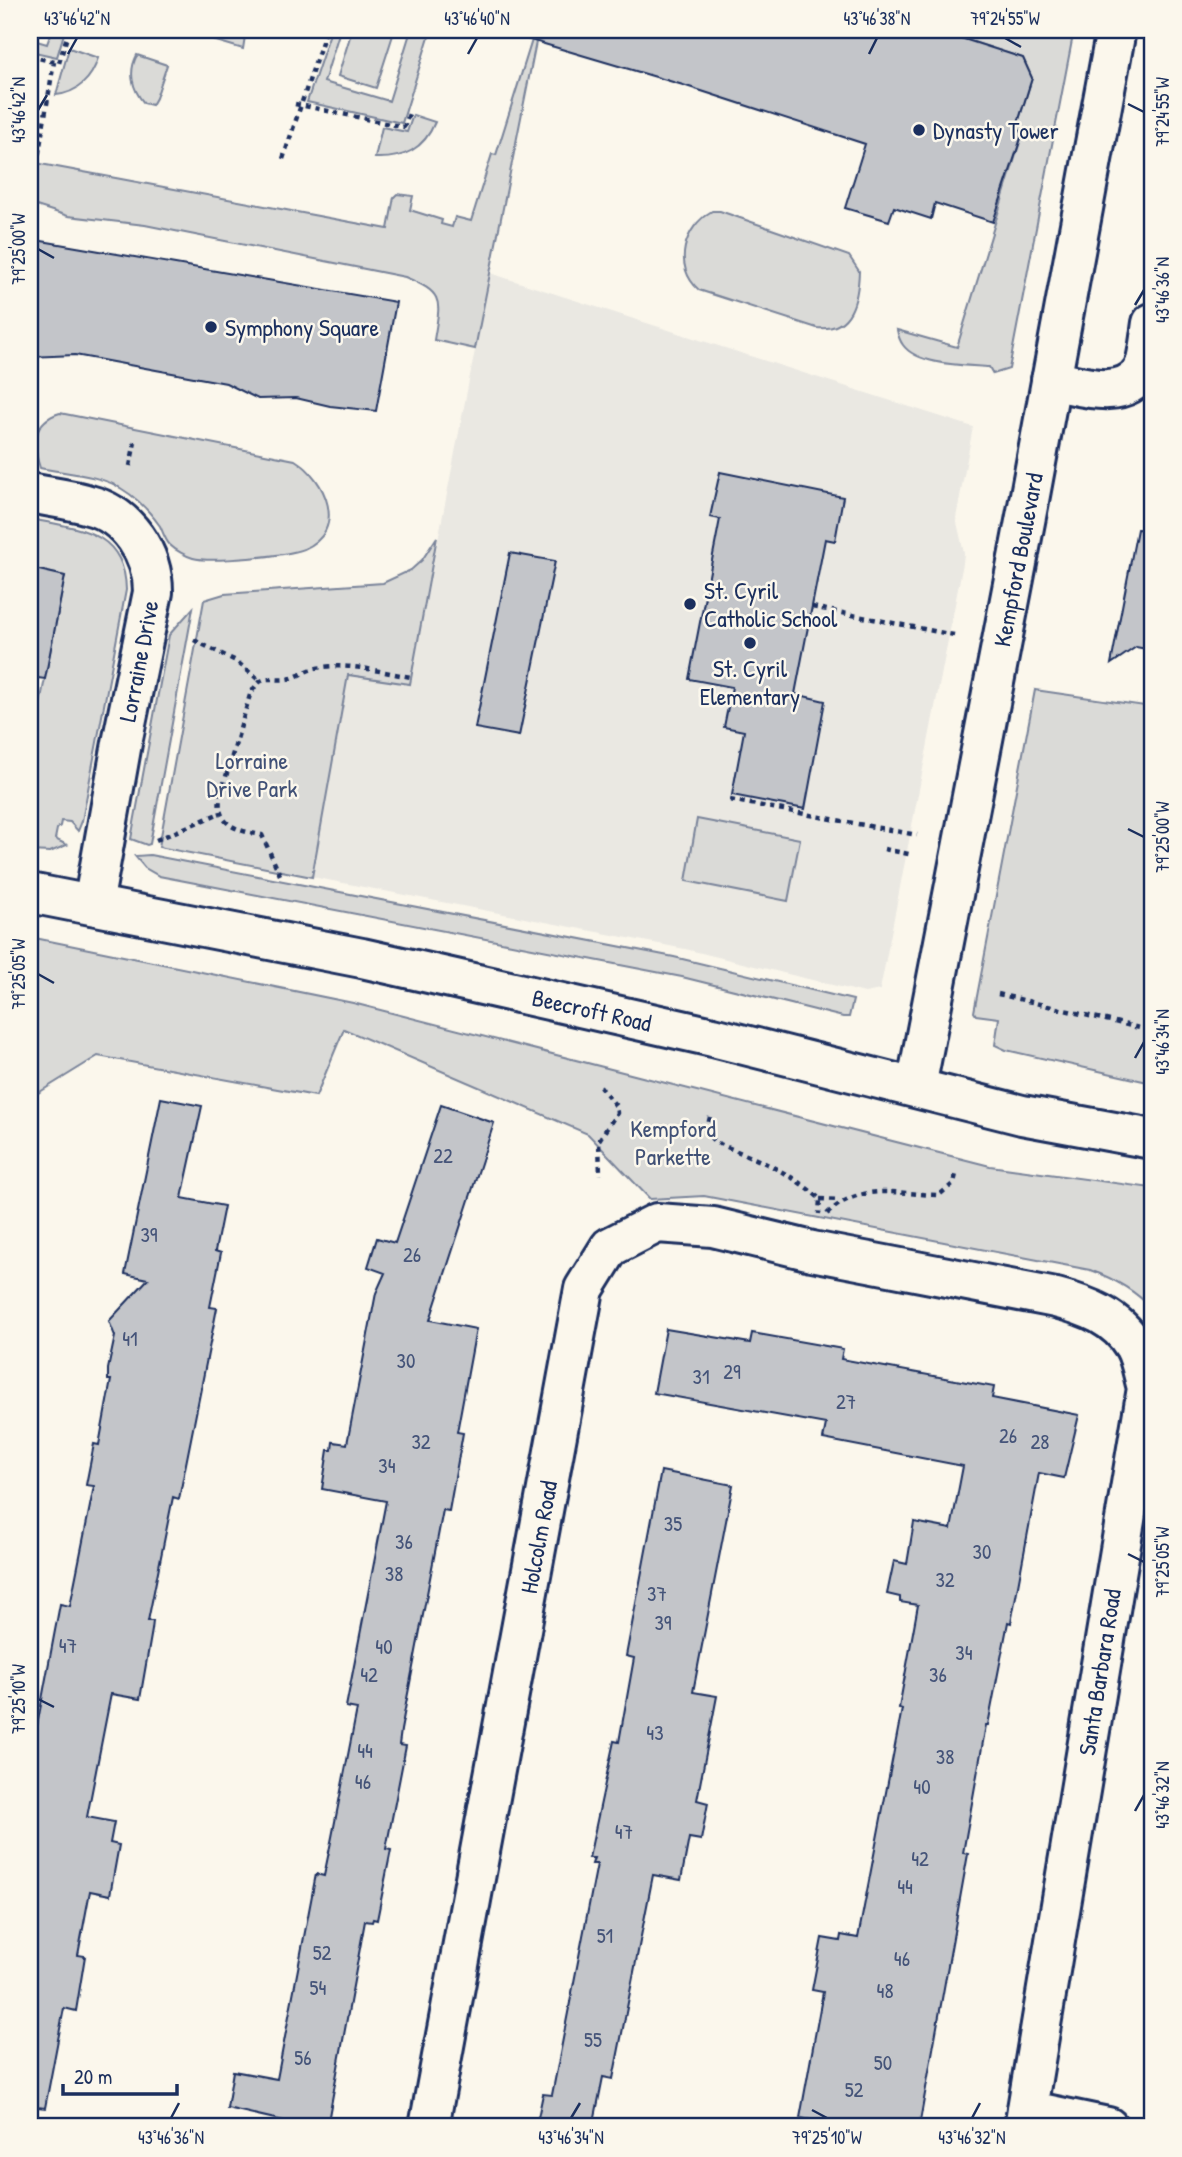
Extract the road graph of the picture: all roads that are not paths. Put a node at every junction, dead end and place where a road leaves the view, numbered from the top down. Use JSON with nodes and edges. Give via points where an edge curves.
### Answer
{"nodes":[{"id":1,"x":1116,"y":30,"type":"edge"},
{"id":2,"x":1152,"y":323,"type":"edge"},
{"id":3,"x":1051,"y":380,"type":"junction"},
{"id":4,"x":30,"y":493,"type":"edge"},
{"id":5,"x":30,"y":893,"type":"edge"},
{"id":6,"x":93,"y":905,"type":"junction"},
{"id":7,"x":916,"y":1087,"type":"junction"},
{"id":8,"x":1152,"y":1139,"type":"edge"},
{"id":9,"x":898,"y":1268,"type":"joint"},
{"id":10,"x":1026,"y":2119,"type":"edge"},
{"id":11,"x":429,"y":2127,"type":"edge"},
{"id":12,"x":1108,"y":2127,"type":"edge"}],
"edges":[{"from":1,"to":3,"type":"street","name":"Kempford Boulevard"},
{"from":2,"to":3,"type":"street","via":[[1143,370],[1128,386],[1114,390]]},
{"from":3,"to":7,"type":"street","name":"Kempford Boulevard"},
{"from":4,"to":6,"type":"street","name":"Lorraine Drive","via":[[90,505],[116,518],[136,537],[153,577]]},
{"from":5,"to":6,"type":"street","name":"Beecroft Road"},
{"from":6,"to":7,"type":"street","name":"Beecroft Road","via":[[362,958]]},
{"from":7,"to":8,"type":"street","name":"Beecroft Road","via":[[1022,1115]]},
{"from":9,"to":10,"type":"street","name":"Santa Barbara Road","via":[[1087,1306],[1114,1322],[1134,1347],[1147,1388]]},
{"from":9,"to":11,"type":"street","name":"Holcolm Road","via":[[713,1227],[657,1223],[610,1247],[584,1289]]},
{"from":10,"to":12,"type":"street"}]}
